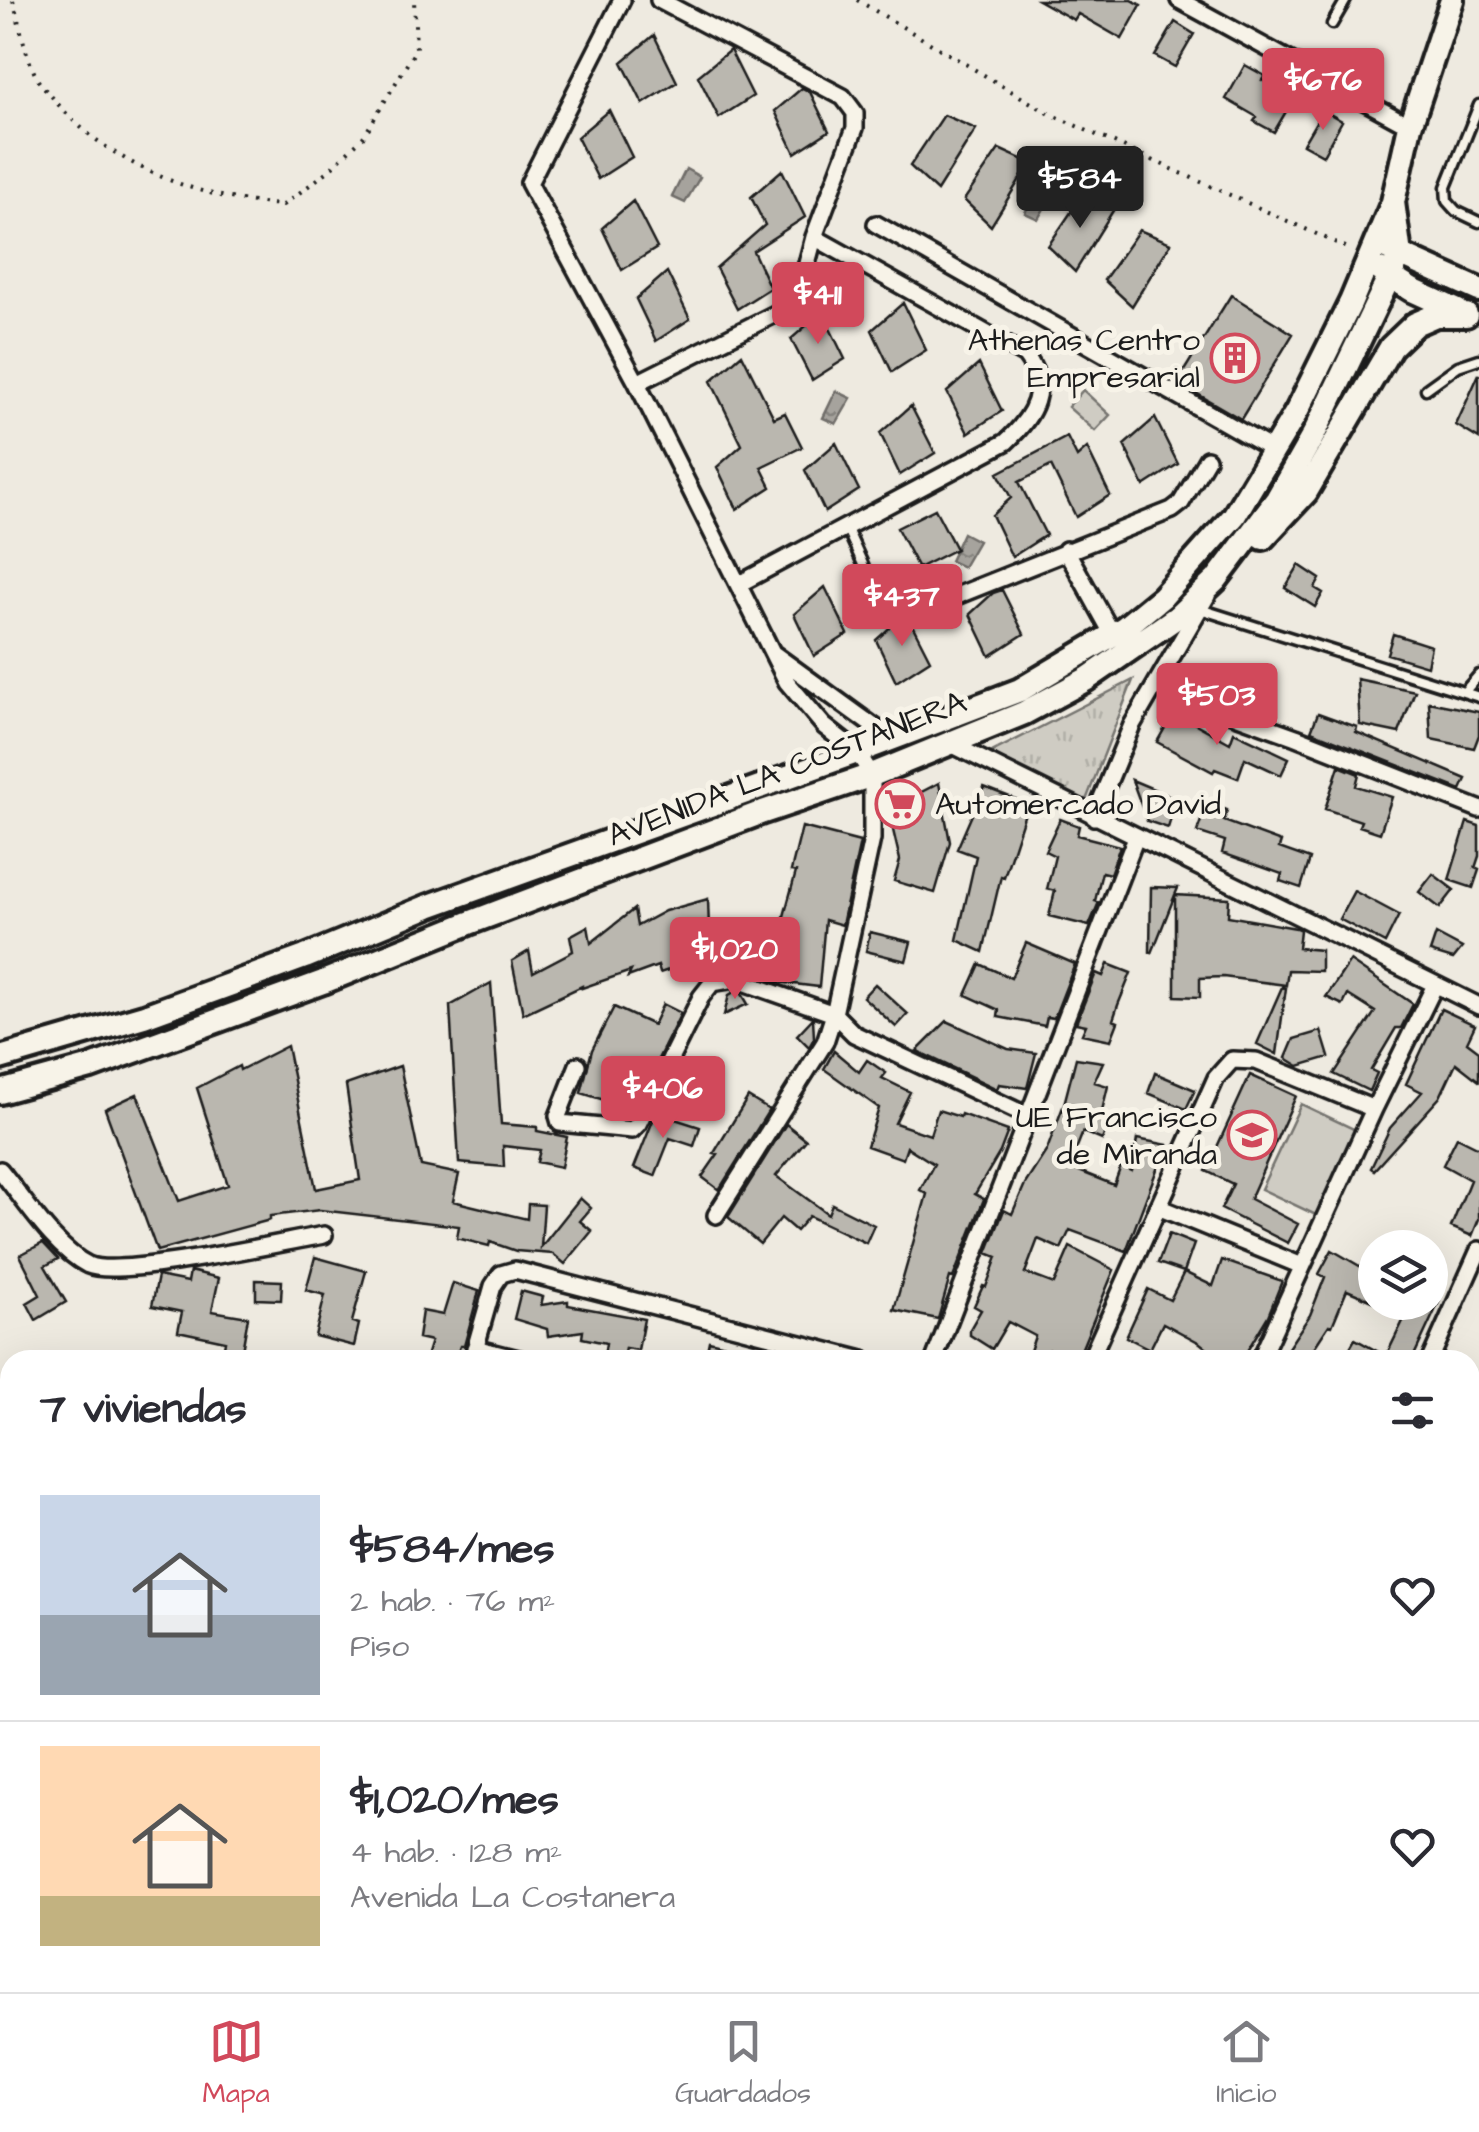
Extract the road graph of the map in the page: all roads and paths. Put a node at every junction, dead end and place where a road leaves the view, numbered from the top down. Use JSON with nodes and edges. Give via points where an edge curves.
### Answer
{"nodes":[{"id":1,"x":13,"y":0,"type":"edge"},
{"id":2,"x":414,"y":0,"type":"edge"},
{"id":3,"x":622,"y":0,"type":"edge"},
{"id":4,"x":659,"y":0,"type":"edge"},
{"id":5,"x":857,"y":0,"type":"edge"},
{"id":6,"x":1179,"y":0,"type":"edge"},
{"id":7,"x":1346,"y":0,"type":"edge"},
{"id":8,"x":1452,"y":0,"type":"edge"},
{"id":9,"x":1332,"y":24,"type":"dead end"},
{"id":10,"x":1479,"y":105,"type":"edge"},
{"id":11,"x":1410,"y":126,"type":"junction"},
{"id":12,"x":1393,"y":202,"type":"junction"},
{"id":13,"x":1479,"y":222,"type":"edge"},
{"id":14,"x":876,"y":224,"type":"dead end"},
{"id":15,"x":814,"y":237,"type":"junction"},
{"id":16,"x":1372,"y":254,"type":"junction"},
{"id":17,"x":1400,"y":255,"type":"junction"},
{"id":18,"x":1390,"y":278,"type":"junction"},
{"id":19,"x":1479,"y":290,"type":"edge"},
{"id":20,"x":1473,"y":318,"type":"edge"},
{"id":21,"x":1479,"y":359,"type":"edge"},
{"id":22,"x":637,"y":383,"type":"junction"},
{"id":23,"x":1426,"y":390,"type":"dead end"},
{"id":24,"x":1275,"y":452,"type":"junction"},
{"id":25,"x":1207,"y":459,"type":"dead end"},
{"id":26,"x":846,"y":527,"type":"junction"},
{"id":27,"x":1066,"y":550,"type":"junction"},
{"id":28,"x":1220,"y":574,"type":"junction"},
{"id":29,"x":739,"y":584,"type":"junction"},
{"id":30,"x":936,"y":604,"type":"dead end"},
{"id":31,"x":1200,"y":609,"type":"junction"},
{"id":32,"x":887,"y":617,"type":"dead end"},
{"id":33,"x":1113,"y":636,"type":"junction"},
{"id":34,"x":771,"y":652,"type":"junction"},
{"id":35,"x":1479,"y":675,"type":"edge"},
{"id":36,"x":1155,"y":686,"type":"junction"},
{"id":37,"x":1466,"y":692,"type":"junction"},
{"id":38,"x":1479,"y":697,"type":"edge"},
{"id":39,"x":892,"y":738,"type":"junction"},
{"id":40,"x":950,"y":744,"type":"junction"},
{"id":41,"x":858,"y":752,"type":"junction"},
{"id":42,"x":872,"y":775,"type":"junction"},
{"id":43,"x":1479,"y":809,"type":"edge"},
{"id":44,"x":1094,"y":816,"type":"junction"},
{"id":45,"x":1136,"y":836,"type":"junction"},
{"id":46,"x":1435,"y":985,"type":"junction"},
{"id":47,"x":1479,"y":1006,"type":"edge"},
{"id":48,"x":834,"y":1014,"type":"junction"},
{"id":49,"x":0,"y":1058,"type":"edge"},
{"id":50,"x":578,"y":1064,"type":"dead end"},
{"id":51,"x":0,"y":1092,"type":"edge"},
{"id":52,"x":1374,"y":1109,"type":"junction"},
{"id":53,"x":1028,"y":1116,"type":"junction"},
{"id":54,"x":0,"y":1170,"type":"edge"},
{"id":55,"x":1158,"y":1208,"type":"junction"},
{"id":56,"x":716,"y":1215,"type":"dead end"},
{"id":57,"x":324,"y":1235,"type":"dead end"},
{"id":58,"x":1479,"y":1250,"type":"edge"},
{"id":59,"x":1302,"y":1266,"type":"junction"},
{"id":60,"x":475,"y":1350,"type":"edge"},
{"id":61,"x":830,"y":1350,"type":"edge"},
{"id":62,"x":938,"y":1350,"type":"edge"},
{"id":63,"x":1094,"y":1350,"type":"edge"},
{"id":64,"x":1264,"y":1350,"type":"edge"},
{"id":65,"x":1434,"y":1350,"type":"edge"}],
"edges":[{"from":1,"to":2,"type":"path","via":[[35,76],[72,122],[118,156],[203,192],[283,205],[364,136],[416,49]]},
{"from":3,"to":22,"type":"street","via":[[529,183]]},
{"from":4,"to":15,"type":"street","via":[[843,97],[855,112]]},
{"from":5,"to":16,"type":"path","via":[[1050,114]]},
{"from":6,"to":11,"type":"street"},
{"from":7,"to":9,"type":"lane"},
{"from":8,"to":11,"type":"street"},
{"from":10,"to":13,"type":"lane","via":[[1446,201]]},
{"from":11,"to":12,"type":"street"},
{"from":12,"to":16,"type":"street","name":"AVENIDA LA COSTANERA"},
{"from":12,"to":17,"type":"street"},
{"from":14,"to":24,"type":"street"},
{"from":15,"to":22,"type":"street","via":[[799,294],[788,308]]},
{"from":15,"to":26,"type":"street","via":[[1024,355],[1038,372],[1032,410],[1006,442]]},
{"from":16,"to":17,"type":"street"},
{"from":16,"to":18,"type":"street"},
{"from":16,"to":24,"type":"street","name":"AVENIDA LA COSTANERA"},
{"from":17,"to":18,"type":"street","name":"AVENIDA LA COSTANERA"},
{"from":17,"to":19,"type":"street"},
{"from":18,"to":20,"type":"street"},
{"from":18,"to":28,"type":"street","name":"AVENIDA LA COSTANERA","via":[[1296,467]]},
{"from":20,"to":28,"type":"street","via":[[1436,315],[1391,347],[1306,492]]},
{"from":21,"to":23,"type":"lane"},
{"from":22,"to":29,"type":"street"},
{"from":24,"to":33,"type":"street","name":"AVENIDA LA COSTANERA","via":[[1199,558]]},
{"from":25,"to":27,"type":"street","via":[[1172,510]]},
{"from":26,"to":29,"type":"street"},
{"from":26,"to":32,"type":"lane"},
{"from":27,"to":30,"type":"street"},
{"from":27,"to":33,"type":"street"},
{"from":28,"to":31,"type":"street"},
{"from":28,"to":40,"type":"street","name":"AVENIDA LA COSTANERA","via":[[1177,617],[1087,679]]},
{"from":29,"to":34,"type":"street"},
{"from":31,"to":36,"type":"street"},
{"from":31,"to":37,"type":"lane"},
{"from":33,"to":39,"type":"street","name":"AVENIDA LA COSTANERA","via":[[1020,690]]},
{"from":34,"to":39,"type":"street"},
{"from":34,"to":41,"type":"street","via":[[824,726]]},
{"from":35,"to":37,"type":"lane"},
{"from":36,"to":43,"type":"street"},
{"from":36,"to":44,"type":"street"},
{"from":37,"to":38,"type":"lane"},
{"from":39,"to":41,"type":"street","name":"AVENIDA LA COSTANERA"},
{"from":40,"to":42,"type":"street","name":"AVENIDA LA COSTANERA"},
{"from":40,"to":44,"type":"street"},
{"from":41,"to":42,"type":"street"},
{"from":41,"to":49,"type":"street","name":"AVENIDA LA COSTANERA","via":[[144,1016]]},
{"from":42,"to":48,"type":"street","via":[[872,839]]},
{"from":42,"to":51,"type":"street","name":"AVENIDA LA COSTANERA","via":[[91,1067]]},
{"from":44,"to":45,"type":"street"},
{"from":45,"to":46,"type":"street"},
{"from":45,"to":53,"type":"street"},
{"from":46,"to":47,"type":"street"},
{"from":46,"to":52,"type":"street"},
{"from":48,"to":50,"type":"street","via":[[735,979],[712,984],[632,1130],[560,1123]]},
{"from":48,"to":53,"type":"street","via":[[854,1034]]},
{"from":48,"to":56,"type":"street","via":[[825,1042]]},
{"from":52,"to":55,"type":"street","via":[[1256,1060],[1232,1060],[1216,1078]]},
{"from":52,"to":59,"type":"street"},
{"from":53,"to":62,"type":"street"},
{"from":54,"to":57,"type":"street","via":[[44,1229],[89,1265],[159,1264]]},
{"from":55,"to":59,"type":"street"},
{"from":55,"to":63,"type":"street"},
{"from":58,"to":65,"type":"street"},
{"from":59,"to":64,"type":"street"},
{"from":60,"to":61,"type":"street","via":[[493,1286],[500,1274],[515,1270]]}]}
